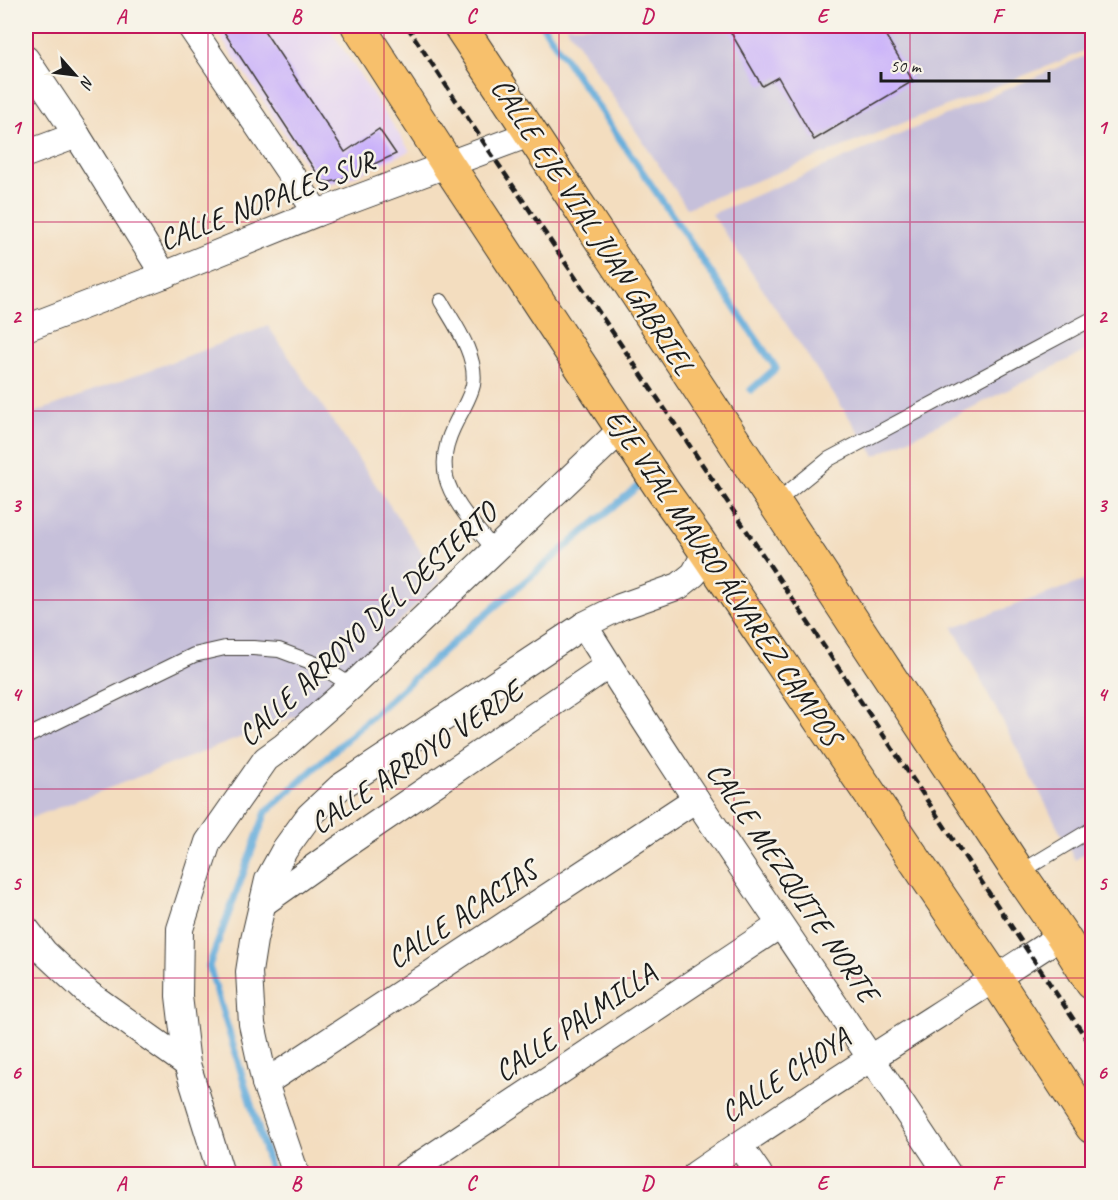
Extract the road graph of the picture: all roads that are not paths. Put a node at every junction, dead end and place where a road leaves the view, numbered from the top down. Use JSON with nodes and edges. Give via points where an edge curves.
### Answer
{"nodes":[{"id":1,"x":190,"y":26,"type":"edge"},
{"id":2,"x":358,"y":26,"type":"edge"},
{"id":3,"x":460,"y":26,"type":"edge"},
{"id":4,"x":26,"y":59,"type":"edge"},
{"id":5,"x":532,"y":133,"type":"junction"},
{"id":6,"x":76,"y":135,"type":"junction"},
{"id":7,"x":26,"y":154,"type":"edge"},
{"id":8,"x":448,"y":165,"type":"junction"},
{"id":9,"x":317,"y":213,"type":"junction"},
{"id":10,"x":164,"y":275,"type":"junction"},
{"id":11,"x":441,"y":301,"type":"dead end"},
{"id":12,"x":1092,"y":319,"type":"edge"},
{"id":13,"x":26,"y":328,"type":"edge"},
{"id":14,"x":622,"y":428,"type":"junction"},
{"id":15,"x":770,"y":493,"type":"junction"},
{"id":16,"x":700,"y":544,"type":"junction"},
{"id":17,"x":494,"y":550,"type":"junction"},
{"id":18,"x":584,"y":625,"type":"junction"},
{"id":19,"x":609,"y":665,"type":"junction"},
{"id":20,"x":352,"y":686,"type":"junction"},
{"id":21,"x":26,"y":737,"type":"edge"},
{"id":22,"x":696,"y":799,"type":"junction"},
{"id":23,"x":1092,"y":829,"type":"edge"},
{"id":24,"x":1019,"y":873,"type":"junction"},
{"id":25,"x":262,"y":904,"type":"junction"},
{"id":26,"x":780,"y":925,"type":"junction"},
{"id":27,"x":26,"y":929,"type":"edge"},
{"id":28,"x":1062,"y":935,"type":"junction"},
{"id":29,"x":1089,"y":971,"type":"edge"},
{"id":30,"x":995,"y":978,"type":"junction"},
{"id":31,"x":872,"y":1058,"type":"junction"},
{"id":32,"x":187,"y":1064,"type":"junction"},
{"id":33,"x":265,"y":1083,"type":"junction"},
{"id":34,"x":1092,"y":1127,"type":"edge"},
{"id":35,"x":739,"y":1145,"type":"junction"},
{"id":36,"x":221,"y":1174,"type":"edge"},
{"id":37,"x":296,"y":1174,"type":"edge"},
{"id":38,"x":406,"y":1174,"type":"edge"},
{"id":39,"x":696,"y":1174,"type":"edge"},
{"id":40,"x":759,"y":1174,"type":"edge"},
{"id":41,"x":948,"y":1174,"type":"edge"}],
"edges":[{"from":1,"to":9,"type":"street"},
{"from":2,"to":8,"type":"main road","name":"EJE VIAL MAURO ÁLVAREZ CAMPOS"},
{"from":3,"to":5,"type":"main road","name":"CALLE EJE VIAL JUAN GABRIEL"},
{"from":4,"to":6,"type":"street"},
{"from":5,"to":8,"type":"street","name":"CALLE NOPALES SUR"},
{"from":5,"to":15,"type":"main road","name":"CALLE EJE VIAL JUAN GABRIEL"},
{"from":6,"to":7,"type":"street"},
{"from":6,"to":10,"type":"street"},
{"from":8,"to":9,"type":"street","name":"CALLE NOPALES SUR"},
{"from":8,"to":14,"type":"main road","name":"EJE VIAL MAURO ÁLVAREZ CAMPOS"},
{"from":9,"to":10,"type":"street","name":"CALLE NOPALES SUR"},
{"from":10,"to":13,"type":"street","name":"CALLE NOPALES SUR"},
{"from":11,"to":17,"type":"lane","via":[[467,345],[473,370],[473,386],[444,452],[447,477],[456,500]]},
{"from":12,"to":15,"type":"lane"},
{"from":14,"to":16,"type":"main road","name":"EJE VIAL MAURO ÁLVAREZ CAMPOS"},
{"from":14,"to":17,"type":"street","name":"CALLE ARROYO DEL DESIERTO"},
{"from":15,"to":24,"type":"main road"},
{"from":16,"to":18,"type":"street","via":[[694,574],[679,586]]},
{"from":16,"to":30,"type":"main road","name":"EJE VIAL MAURO ÁLVAREZ CAMPOS"},
{"from":17,"to":20,"type":"street","name":"CALLE ARROYO DEL DESIERTO"},
{"from":18,"to":19,"type":"street","name":"CALLE MEZQUITE NORTE"},
{"from":18,"to":25,"type":"street","via":[[340,787],[309,816],[285,849],[268,879]]},
{"from":19,"to":22,"type":"street","name":"CALLE MEZQUITE NORTE"},
{"from":19,"to":25,"type":"street","name":"CALLE ARROYO VERDE"},
{"from":20,"to":21,"type":"lane","via":[[319,665],[279,650],[225,648],[194,655]]},
{"from":20,"to":32,"type":"street","name":"CALLE ARROYO DEL DESIERTO","via":[[266,759],[208,842],[180,929],[179,996]]},
{"from":22,"to":26,"type":"street","name":"CALLE MEZQUITE NORTE"},
{"from":22,"to":33,"type":"street","name":"CALLE ACACIAS"},
{"from":23,"to":24,"type":"lane"},
{"from":24,"to":28,"type":"main road"},
{"from":25,"to":33,"type":"street","via":[[249,972],[252,1024]]},
{"from":26,"to":31,"type":"street","name":"CALLE MEZQUITE NORTE"},
{"from":26,"to":38,"type":"street","name":"CALLE PALMILLA"},
{"from":27,"to":32,"type":"street","via":[[44,952],[89,994]]},
{"from":28,"to":29,"type":"main road"},
{"from":28,"to":30,"type":"street","name":"CALLE CHOYA"},
{"from":30,"to":31,"type":"street","name":"CALLE CHOYA"},
{"from":30,"to":34,"type":"main road","name":"EJE VIAL MAURO ÁLVAREZ CAMPOS"},
{"from":31,"to":35,"type":"street","name":"CALLE CHOYA"},
{"from":31,"to":41,"type":"street","name":"CALLE MEZQUITE NORTE"},
{"from":32,"to":36,"type":"street","name":"CALLE ARROYO DEL DESIERTO"},
{"from":33,"to":37,"type":"street"},
{"from":35,"to":39,"type":"street","name":"CALLE CHOYA"},
{"from":35,"to":40,"type":"street"}]}
